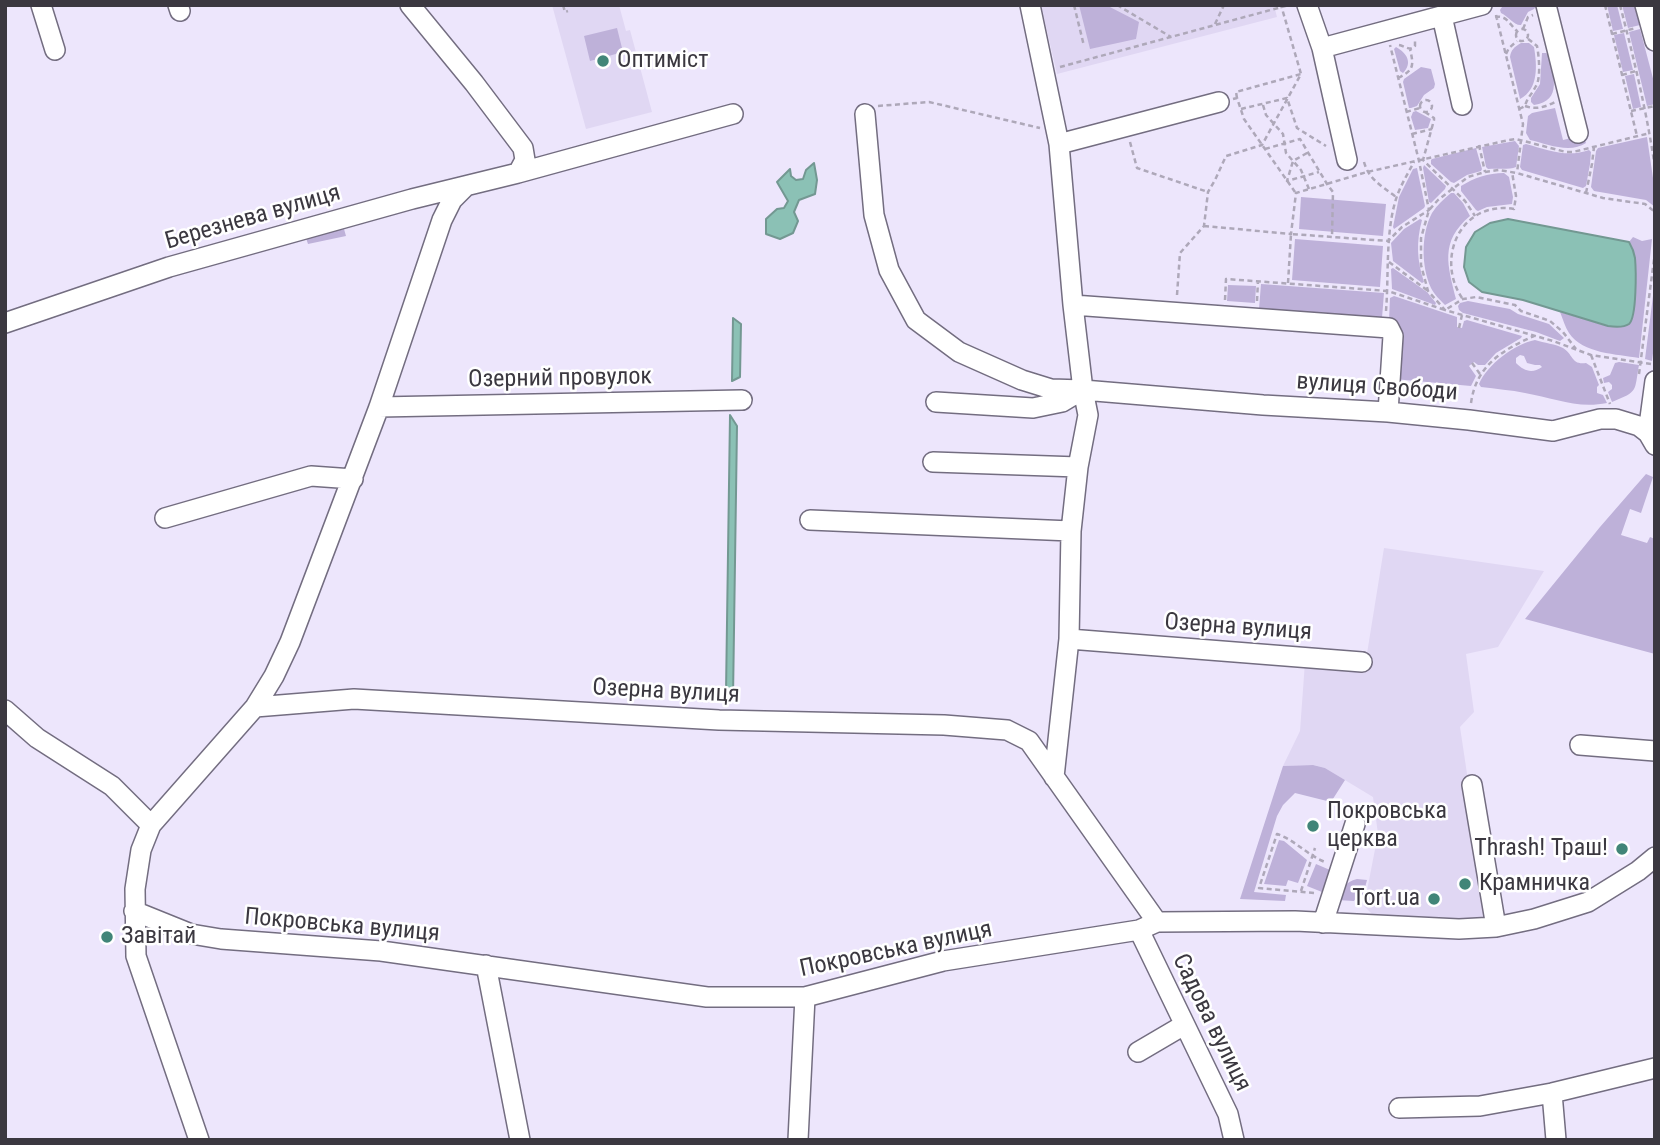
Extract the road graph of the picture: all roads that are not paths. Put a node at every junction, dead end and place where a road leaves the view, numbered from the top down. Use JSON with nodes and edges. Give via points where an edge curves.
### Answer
{"nodes":[{"id":1,"x":41,"y":5,"type":"edge"},
{"id":2,"x":410,"y":5,"type":"edge"},
{"id":3,"x":1030,"y":5,"type":"edge"},
{"id":4,"x":1307,"y":5,"type":"edge"},
{"id":5,"x":1482,"y":5,"type":"edge"},
{"id":6,"x":1546,"y":5,"type":"edge"},
{"id":7,"x":1442,"y":16,"type":"junction"},
{"id":8,"x":1322,"y":48,"type":"junction"},
{"id":9,"x":55,"y":50,"type":"dead end"},
{"id":10,"x":1228,"y":100,"type":"road end"},
{"id":11,"x":1462,"y":105,"type":"dead end"},
{"id":12,"x":867,"y":111,"type":"road end"},
{"id":13,"x":733,"y":114,"type":"dead end"},
{"id":14,"x":1578,"y":133,"type":"dead end"},
{"id":15,"x":1058,"y":138,"type":"junction"},
{"id":16,"x":1347,"y":160,"type":"road end"},
{"id":17,"x":518,"y":173,"type":"junction"},
{"id":18,"x":466,"y":186,"type":"junction"},
{"id":19,"x":1073,"y":304,"type":"junction"},
{"id":20,"x":5,"y":323,"type":"edge"},
{"id":21,"x":1646,"y":382,"type":"edge"},
{"id":22,"x":1083,"y":390,"type":"junction"},
{"id":23,"x":742,"y":400,"type":"dead end"},
{"id":24,"x":936,"y":402,"type":"dead end"},
{"id":25,"x":379,"y":407,"type":"junction"},
{"id":26,"x":1388,"y":412,"type":"junction"},
{"id":27,"x":1651,"y":439,"type":"edge"},
{"id":28,"x":933,"y":462,"type":"dead end"},
{"id":29,"x":1078,"y":467,"type":"junction"},
{"id":30,"x":353,"y":479,"type":"junction"},
{"id":31,"x":165,"y":518,"type":"dead end"},
{"id":32,"x":810,"y":520,"type":"dead end"},
{"id":33,"x":1071,"y":531,"type":"junction"},
{"id":34,"x":1069,"y":639,"type":"junction"},
{"id":35,"x":1362,"y":662,"type":"dead end"},
{"id":36,"x":255,"y":707,"type":"junction"},
{"id":37,"x":5,"y":710,"type":"edge"},
{"id":38,"x":1580,"y":745,"type":"dead end"},
{"id":39,"x":1655,"y":751,"type":"edge"},
{"id":40,"x":1054,"y":777,"type":"junction"},
{"id":41,"x":1472,"y":785,"type":"dead end"},
{"id":42,"x":1355,"y":824,"type":"dead end"},
{"id":43,"x":151,"y":825,"type":"junction"},
{"id":44,"x":1655,"y":857,"type":"edge"},
{"id":45,"x":134,"y":911,"type":"junction"},
{"id":46,"x":1157,"y":922,"type":"junction"},
{"id":47,"x":1323,"y":923,"type":"junction"},
{"id":48,"x":1496,"y":927,"type":"junction"},
{"id":49,"x":1139,"y":930,"type":"junction"},
{"id":50,"x":486,"y":965,"type":"junction"},
{"id":51,"x":805,"y":998,"type":"junction"},
{"id":52,"x":1184,"y":1025,"type":"junction"},
{"id":53,"x":1138,"y":1052,"type":"dead end"},
{"id":54,"x":1655,"y":1068,"type":"edge"},
{"id":55,"x":1552,"y":1093,"type":"junction"},
{"id":56,"x":1399,"y":1108,"type":"dead end"},
{"id":57,"x":199,"y":1140,"type":"edge"},
{"id":58,"x":520,"y":1140,"type":"edge"},
{"id":59,"x":798,"y":1140,"type":"edge"},
{"id":60,"x":1234,"y":1140,"type":"edge"},
{"id":61,"x":1556,"y":1140,"type":"edge"}],
"edges":[{"from":1,"to":9,"type":"street"},
{"from":2,"to":17,"type":"street","via":[[523,148],[525,160]]},
{"from":3,"to":15,"type":"street"},
{"from":4,"to":8,"type":"street"},
{"from":5,"to":7,"type":"street"},
{"from":6,"to":14,"type":"street"},
{"from":7,"to":8,"type":"street"},
{"from":7,"to":11,"type":"street"},
{"from":8,"to":16,"type":"street"},
{"from":10,"to":15,"type":"street","via":[[1125,127]]},
{"from":12,"to":22,"type":"street","name":"вулиця Свободи","via":[[874,215],[889,270],[916,320],[959,352],[1022,380],[1051,390]]},
{"from":13,"to":17,"type":"street","name":"Березнева вулиця"},
{"from":15,"to":19,"type":"street"},
{"from":17,"to":18,"type":"street","name":"Березнева вулиця"},
{"from":18,"to":20,"type":"street","name":"Березнева вулиця","via":[[169,267]]},
{"from":18,"to":25,"type":"street","via":[[442,220]]},
{"from":19,"to":22,"type":"street"},
{"from":19,"to":26,"type":"street","via":[[1389,328],[1393,335]]},
{"from":21,"to":27,"type":"street"},
{"from":22,"to":24,"type":"street","via":[[1062,402],[1033,408]]},
{"from":22,"to":26,"type":"street","name":"вулиця Свободи"},
{"from":22,"to":29,"type":"street","via":[[1088,415]]},
{"from":23,"to":25,"type":"street","name":"Озерний провулок"},
{"from":25,"to":30,"type":"street"},
{"from":26,"to":27,"type":"street","name":"вулиця Свободи","via":[[1553,431],[1616,419],[1639,426]]},
{"from":28,"to":29,"type":"street"},
{"from":29,"to":33,"type":"street"},
{"from":30,"to":31,"type":"street","via":[[311,476]]},
{"from":30,"to":36,"type":"street","via":[[290,642]]},
{"from":32,"to":33,"type":"street"},
{"from":33,"to":34,"type":"street"},
{"from":34,"to":35,"type":"street","name":"Озерна вулиця"},
{"from":34,"to":40,"type":"street"},
{"from":36,"to":40,"type":"street","name":"Озерна вулиця","via":[[354,699],[719,720],[1007,730],[1029,741]]},
{"from":36,"to":43,"type":"street"},
{"from":37,"to":43,"type":"street","via":[[37,738],[112,786]]},
{"from":38,"to":39,"type":"street"},
{"from":40,"to":46,"type":"street","name":"Озерна вулиця"},
{"from":41,"to":48,"type":"street"},
{"from":42,"to":47,"type":"street"},
{"from":43,"to":45,"type":"street","via":[[141,850]]},
{"from":44,"to":48,"type":"street","name":"Покровська вулиця","via":[[1588,902]]},
{"from":45,"to":50,"type":"street","name":"Покровська вулиця","via":[[191,934],[221,939],[381,951]]},
{"from":45,"to":57,"type":"street","via":[[136,956]]},
{"from":46,"to":47,"type":"street","name":"Покровська вулиця"},
{"from":46,"to":49,"type":"street","name":"Покровська вулиця"},
{"from":47,"to":48,"type":"street","name":"Покровська вулиця"},
{"from":49,"to":51,"type":"street","name":"Покровська вулиця","via":[[943,961]]},
{"from":49,"to":52,"type":"street","name":"Садова вулиця"},
{"from":50,"to":51,"type":"street","name":"Покровська вулиця","via":[[708,997]]},
{"from":50,"to":58,"type":"street"},
{"from":51,"to":59,"type":"street"},
{"from":52,"to":53,"type":"street"},
{"from":52,"to":60,"type":"street","name":"Садова вулиця","via":[[1228,1114]]},
{"from":54,"to":55,"type":"street"},
{"from":55,"to":56,"type":"street","via":[[1480,1106]]},
{"from":55,"to":61,"type":"street"}]}
